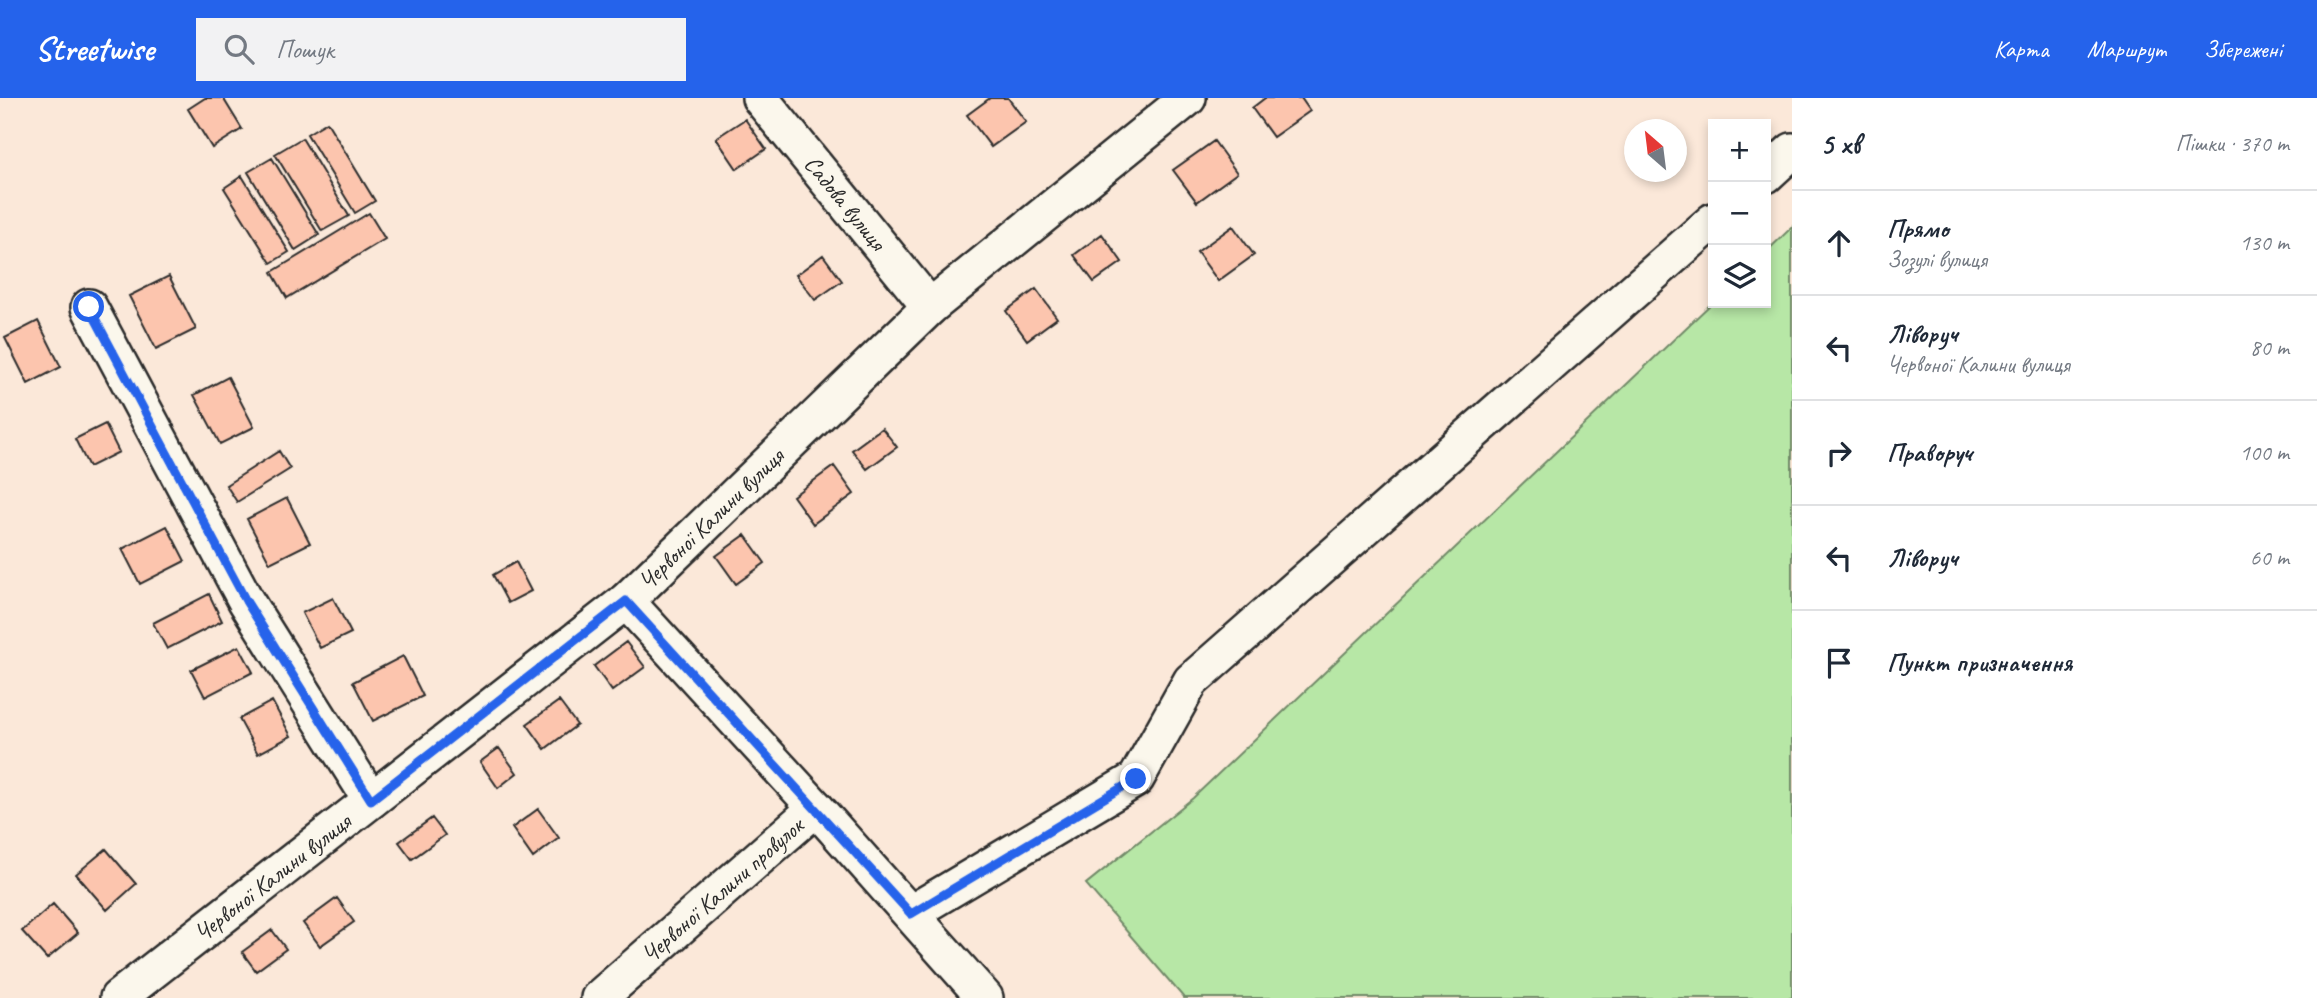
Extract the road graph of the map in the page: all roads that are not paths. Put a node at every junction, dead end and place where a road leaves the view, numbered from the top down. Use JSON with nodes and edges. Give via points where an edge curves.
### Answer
{"nodes":[{"id":1,"x":761,"y":98,"type":"edge"},
{"id":2,"x":1188,"y":98,"type":"edge"},
{"id":3,"x":1792,"y":152,"type":"edge"},
{"id":4,"x":1771,"y":171,"type":"edge"},
{"id":5,"x":1708,"y":225,"type":"edge"},
{"id":6,"x":89,"y":307,"type":"dead end"},
{"id":7,"x":930,"y":307,"type":"junction"},
{"id":8,"x":626,"y":601,"type":"junction"},
{"id":9,"x":371,"y":800,"type":"junction"},
{"id":10,"x":816,"y":808,"type":"junction"},
{"id":11,"x":911,"y":914,"type":"junction"},
{"id":12,"x":118,"y":998,"type":"edge"},
{"id":13,"x":599,"y":998,"type":"edge"},
{"id":14,"x":985,"y":998,"type":"edge"}],
"edges":[{"from":1,"to":7,"type":"street","name":"Садова вулиця"},
{"from":2,"to":7,"type":"street","name":"Червоної Калини вулиця"},
{"from":3,"to":4,"type":"street"},
{"from":5,"to":11,"type":"street","via":[[1191,681],[1136,779]]},
{"from":6,"to":9,"type":"street","via":[[246,601]]},
{"from":7,"to":8,"type":"street","name":"Червоної Калини вулиця"},
{"from":8,"to":9,"type":"street","name":"Червоної Калини вулиця"},
{"from":8,"to":10,"type":"street"},
{"from":9,"to":12,"type":"street","name":"Червоної Калини вулиця"},
{"from":10,"to":11,"type":"street"},
{"from":10,"to":13,"type":"street","name":"Червоної Калини провулок"},
{"from":11,"to":14,"type":"street"}]}
